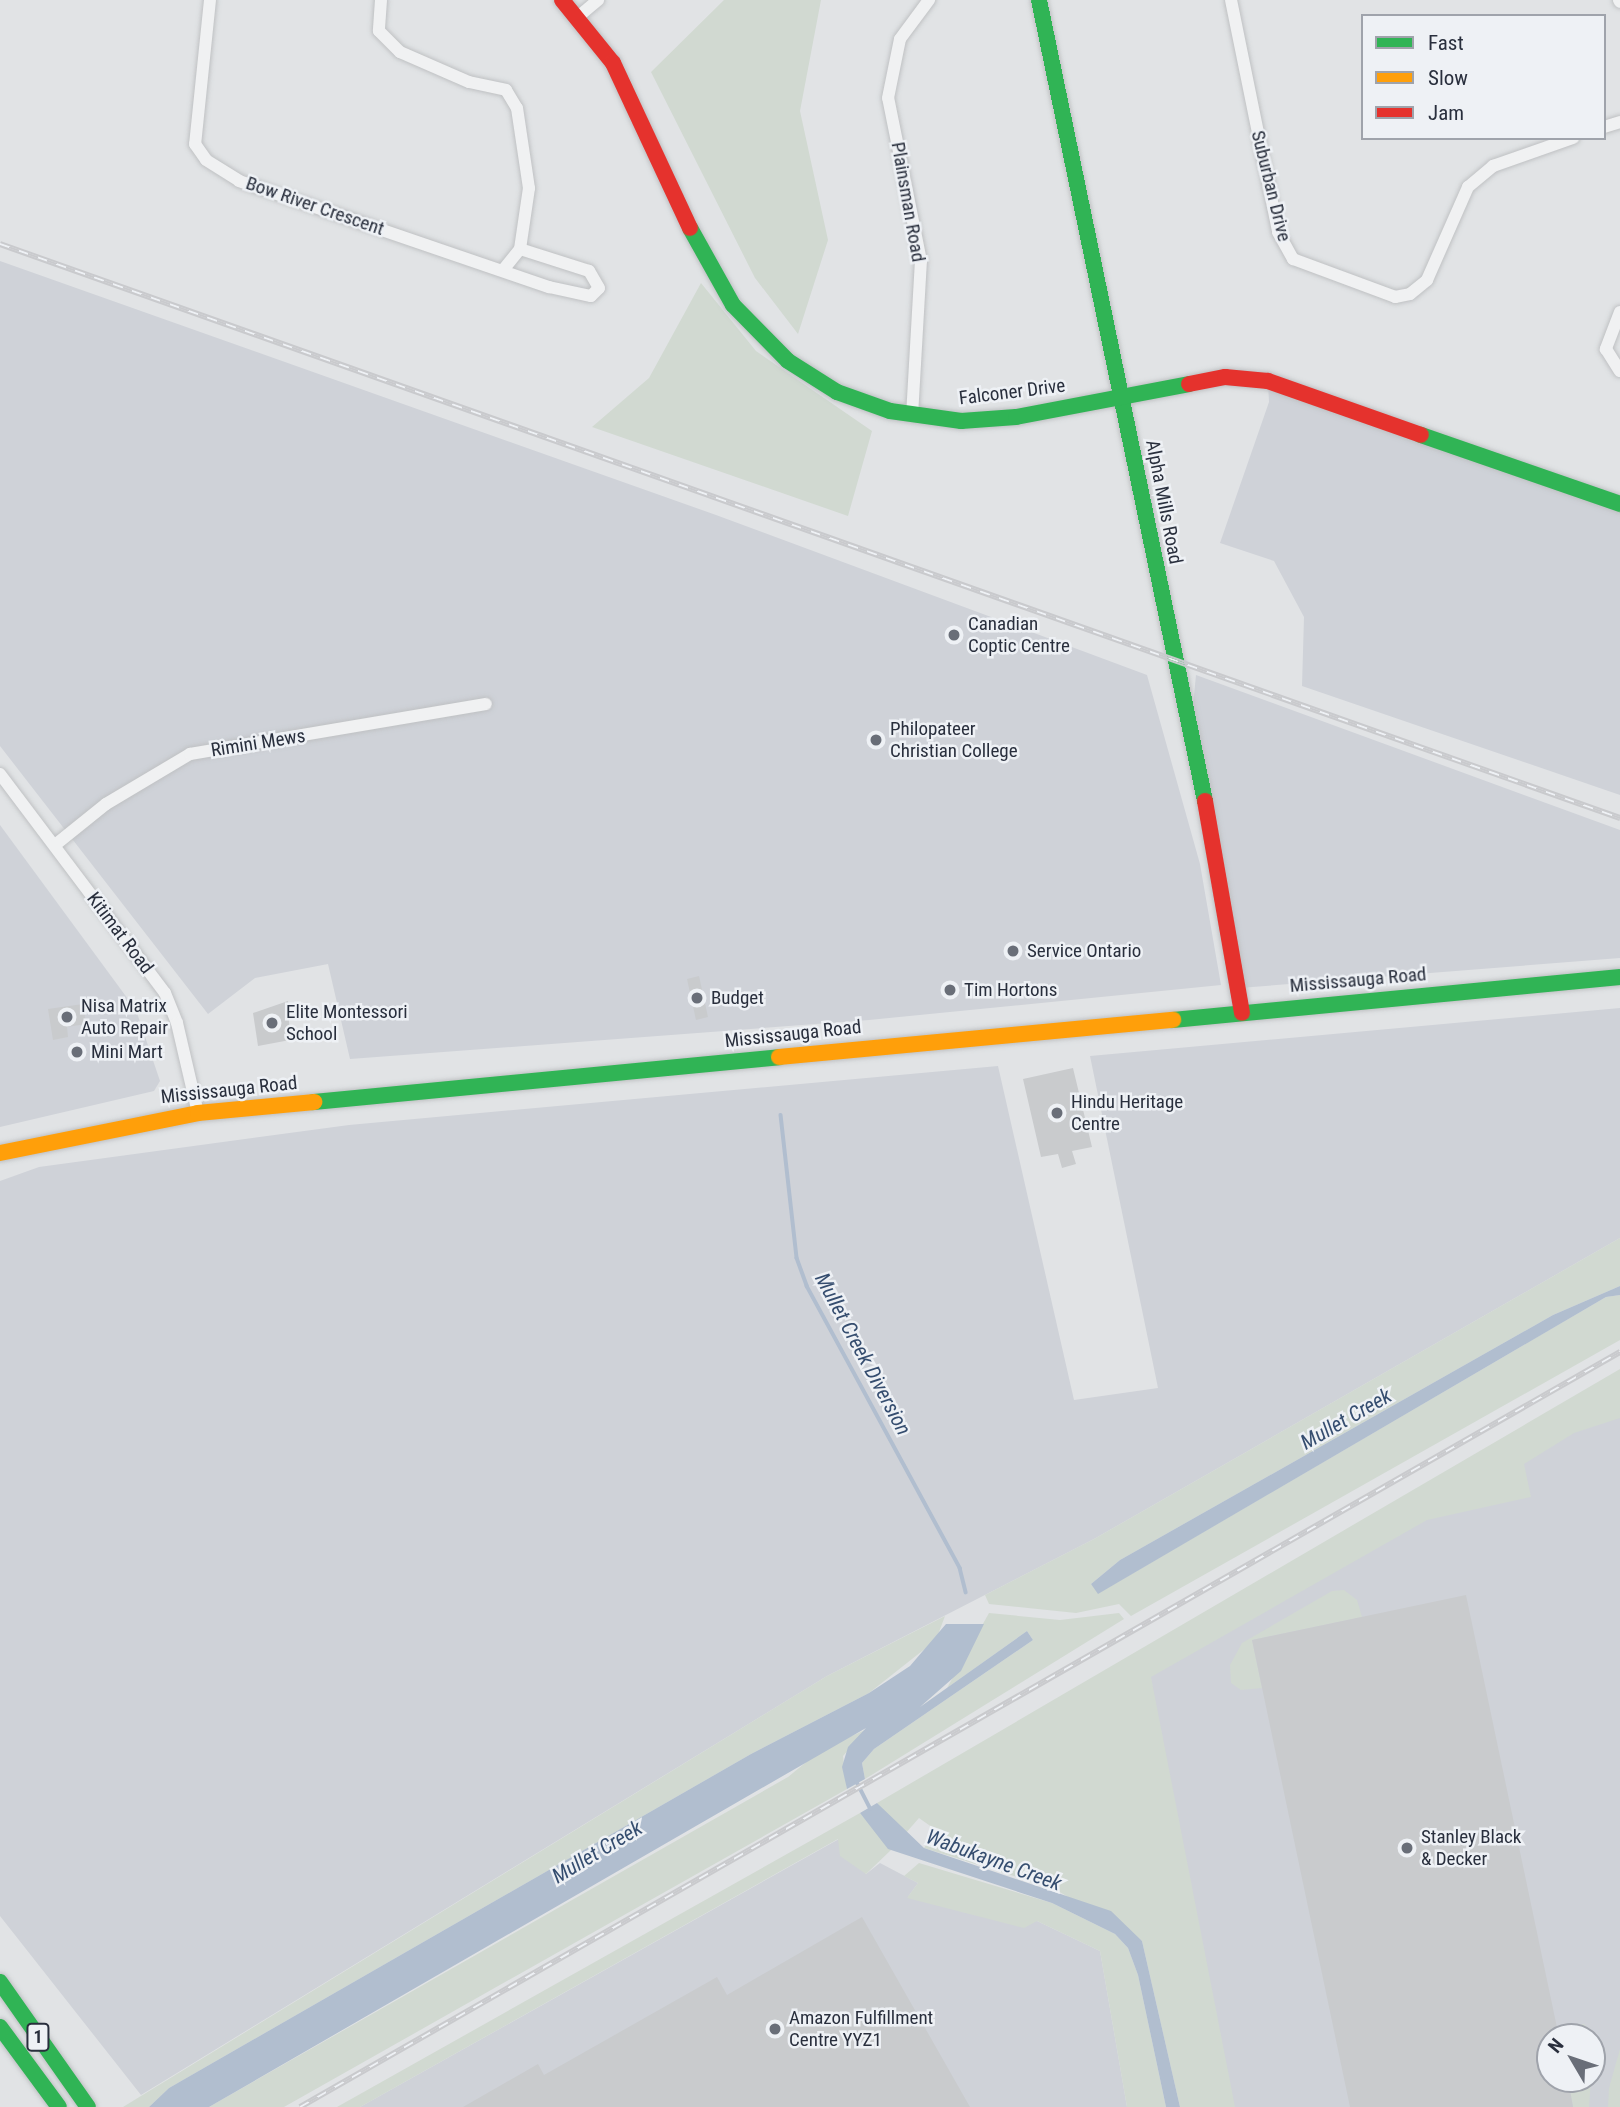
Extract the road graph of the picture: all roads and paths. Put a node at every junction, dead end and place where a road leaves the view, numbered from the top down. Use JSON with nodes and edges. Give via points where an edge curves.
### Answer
{"nodes":[{"id":1,"x":210,"y":0,"type":"edge"},
{"id":2,"x":381,"y":0,"type":"edge"},
{"id":3,"x":562,"y":0,"type":"edge"},
{"id":4,"x":598,"y":0,"type":"edge"},
{"id":5,"x":929,"y":0,"type":"edge"},
{"id":6,"x":1039,"y":0,"type":"edge"},
{"id":7,"x":1231,"y":0,"type":"edge"},
{"id":8,"x":579,"y":16,"type":"junction"},
{"id":9,"x":1567,"y":140,"type":"edge"},
{"id":10,"x":520,"y":249,"type":"junction"},
{"id":11,"x":505,"y":270,"type":"junction"},
{"id":12,"x":1620,"y":312,"type":"edge"},
{"id":13,"x":1620,"y":371,"type":"edge"},
{"id":14,"x":1123,"y":397,"type":"junction"},
{"id":15,"x":912,"y":416,"type":"junction"},
{"id":16,"x":1620,"y":504,"type":"edge"},
{"id":17,"x":486,"y":705,"type":"dead end"},
{"id":18,"x":0,"y":775,"type":"edge"},
{"id":19,"x":55,"y":845,"type":"junction"},
{"id":20,"x":1620,"y":977,"type":"edge"},
{"id":21,"x":1242,"y":1013,"type":"junction"},
{"id":22,"x":198,"y":1113,"type":"junction"},
{"id":23,"x":0,"y":1153,"type":"edge"},
{"id":24,"x":0,"y":1982,"type":"edge"},
{"id":25,"x":0,"y":2027,"type":"edge"},
{"id":26,"x":58,"y":2106,"type":"edge"},
{"id":27,"x":88,"y":2107,"type":"edge"}],
"edges":[{"from":1,"to":11,"type":"street","name":"Bow River Crescent","via":[[195,144],[206,160],[239,181]]},
{"from":2,"to":10,"type":"street","via":[[379,31],[400,52],[468,82],[506,90],[517,107],[529,188]]},
{"from":3,"to":8,"type":"street","name":"Falconer Drive"},
{"from":4,"to":8,"type":"street"},
{"from":5,"to":15,"type":"street","name":"Plainsman Road","via":[[900,39],[888,98],[921,261]]},
{"from":6,"to":14,"type":"street","name":"Alpha Mills Road"},
{"from":7,"to":9,"type":"street","name":"Suburban Drive","via":[[1278,232],[1293,259],[1395,297],[1410,294],[1427,280],[1468,187],[1493,166]]},
{"from":8,"to":15,"type":"street","name":"Falconer Drive","via":[[629,90],[695,239],[733,305],[760,336],[812,378],[877,408]]},
{"from":10,"to":11,"type":"street"},
{"from":10,"to":11,"type":"street","name":"Bow River Crescent","via":[[589,271],[599,288],[591,296],[578,295]]},
{"from":12,"to":13,"type":"street","via":[[1606,349]]},
{"from":14,"to":15,"type":"street","name":"Falconer Drive","via":[[986,421]]},
{"from":14,"to":16,"type":"street","name":"Falconer Drive","via":[[1225,377],[1268,381]]},
{"from":14,"to":21,"type":"street","name":"Alpha Mills Road","via":[[1189,748],[1222,885]]},
{"from":17,"to":19,"type":"street","name":"Rimini Mews","via":[[190,754],[106,804]]},
{"from":18,"to":19,"type":"street","name":"Kitimat Road"},
{"from":19,"to":22,"type":"street","name":"Kitimat Road","via":[[165,993],[177,1023]]},
{"from":20,"to":21,"type":"street","name":"Mississauga Road"},
{"from":21,"to":22,"type":"street","name":"Mississauga Road"},
{"from":22,"to":23,"type":"street","name":"Mississauga Road","via":[[89,1130]]},
{"from":24,"to":27,"type":"street","number":"1"},
{"from":25,"to":26,"type":"street","number":"1"}]}
